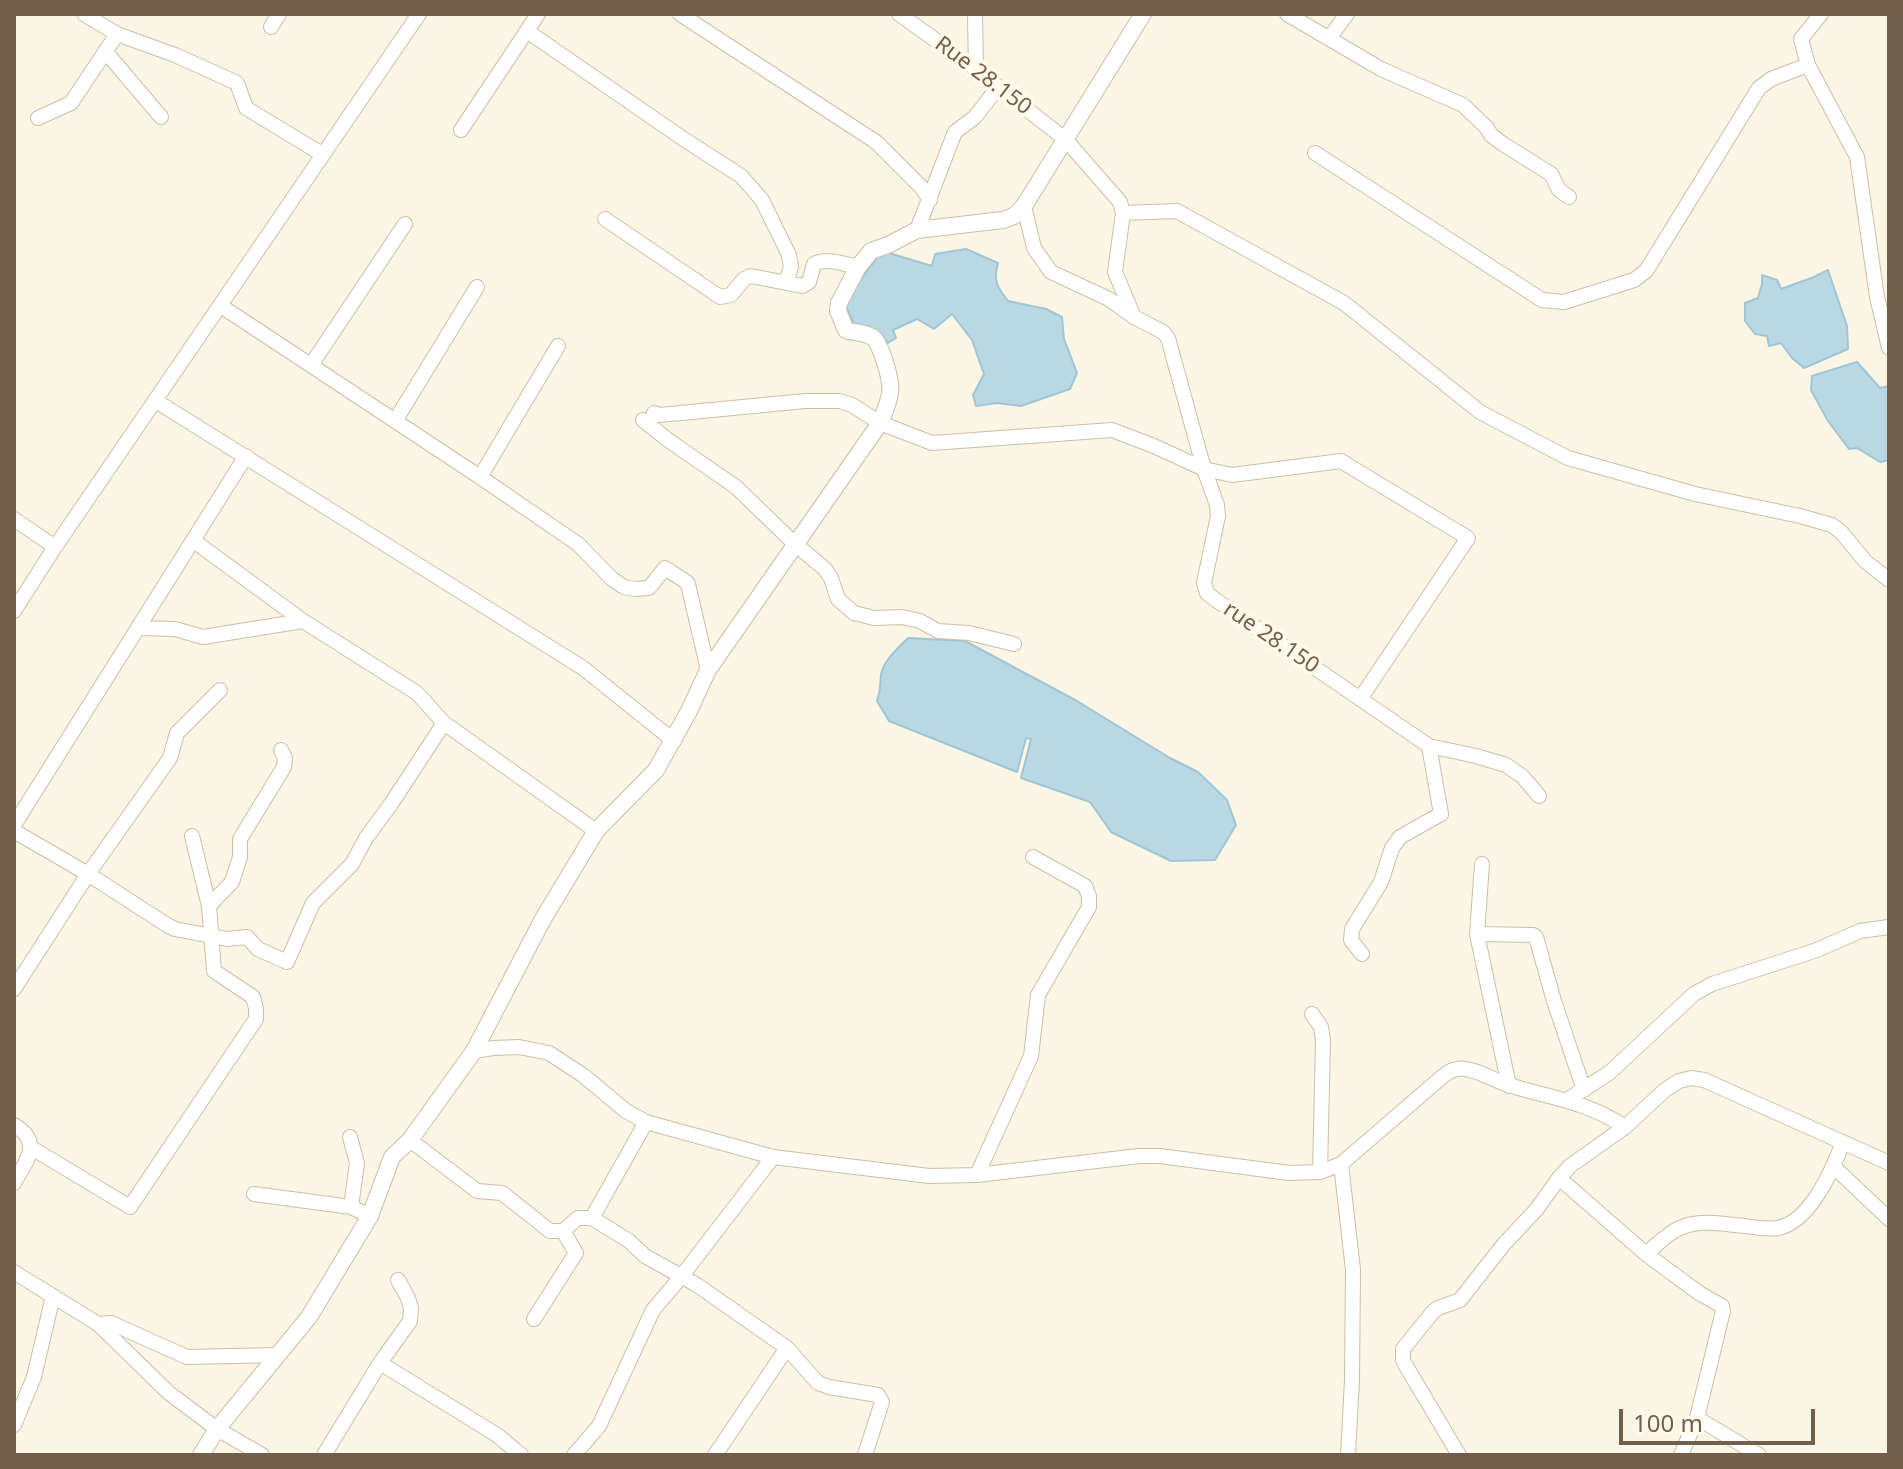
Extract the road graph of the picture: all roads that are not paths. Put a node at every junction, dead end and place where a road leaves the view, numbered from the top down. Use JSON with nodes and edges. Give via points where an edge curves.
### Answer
{"nodes":[{"id":1,"x":84,"y":14,"type":"edge"},
{"id":2,"x":279,"y":14,"type":"edge"},
{"id":3,"x":419,"y":14,"type":"edge"},
{"id":4,"x":538,"y":14,"type":"edge"},
{"id":5,"x":680,"y":14,"type":"edge"},
{"id":6,"x":899,"y":14,"type":"edge"},
{"id":7,"x":975,"y":14,"type":"edge"},
{"id":8,"x":1143,"y":14,"type":"edge"},
{"id":9,"x":1287,"y":14,"type":"edge"},
{"id":10,"x":1347,"y":14,"type":"edge"},
{"id":11,"x":1821,"y":14,"type":"edge"},
{"id":12,"x":271,"y":27,"type":"dead end"},
{"id":13,"x":527,"y":31,"type":"junction"},
{"id":14,"x":117,"y":34,"type":"junction"},
{"id":15,"x":1330,"y":37,"type":"junction"},
{"id":16,"x":105,"y":51,"type":"junction"},
{"id":17,"x":1808,"y":65,"type":"junction"},
{"id":18,"x":976,"y":69,"type":"junction"},
{"id":19,"x":998,"y":87,"type":"junction"},
{"id":20,"x":161,"y":117,"type":"dead end"},
{"id":21,"x":38,"y":118,"type":"dead end"},
{"id":22,"x":461,"y":130,"type":"dead end"},
{"id":23,"x":1066,"y":140,"type":"junction"},
{"id":24,"x":1315,"y":153,"type":"dead end"},
{"id":25,"x":322,"y":154,"type":"junction"},
{"id":26,"x":1569,"y":197,"type":"dead end"},
{"id":27,"x":930,"y":200,"type":"junction"},
{"id":28,"x":1024,"y":206,"type":"junction"},
{"id":29,"x":1123,"y":213,"type":"junction"},
{"id":30,"x":605,"y":219,"type":"dead end"},
{"id":31,"x":405,"y":224,"type":"dead end"},
{"id":32,"x":917,"y":230,"type":"junction"},
{"id":33,"x":858,"y":267,"type":"junction"},
{"id":34,"x":786,"y":282,"type":"junction"},
{"id":35,"x":477,"y":287,"type":"dead end"},
{"id":36,"x":221,"y":306,"type":"junction"},
{"id":37,"x":1134,"y":317,"type":"junction"},
{"id":38,"x":558,"y":346,"type":"dead end"},
{"id":39,"x":1889,"y":348,"type":"edge"},
{"id":40,"x":311,"y":365,"type":"junction"},
{"id":41,"x":156,"y":401,"type":"junction"},
{"id":42,"x":395,"y":421,"type":"junction"},
{"id":43,"x":880,"y":423,"type":"junction"},
{"id":44,"x":246,"y":456,"type":"junction"},
{"id":45,"x":1204,"y":469,"type":"junction"},
{"id":46,"x":480,"y":477,"type":"junction"},
{"id":47,"x":14,"y":519,"type":"edge"},
{"id":48,"x":194,"y":541,"type":"junction"},
{"id":49,"x":795,"y":544,"type":"junction"},
{"id":50,"x":55,"y":547,"type":"junction"},
{"id":51,"x":1889,"y":580,"type":"edge"},
{"id":52,"x":14,"y":611,"type":"edge"},
{"id":53,"x":303,"y":621,"type":"junction"},
{"id":54,"x":138,"y":628,"type":"junction"},
{"id":55,"x":1014,"y":644,"type":"dead end"},
{"id":56,"x":708,"y":670,"type":"junction"},
{"id":57,"x":220,"y":690,"type":"dead end"},
{"id":58,"x":1360,"y":699,"type":"junction"},
{"id":59,"x":444,"y":723,"type":"junction"},
{"id":60,"x":674,"y":741,"type":"junction"},
{"id":61,"x":1429,"y":746,"type":"junction"},
{"id":62,"x":281,"y":750,"type":"dead end"},
{"id":63,"x":1539,"y":796,"type":"dead end"},
{"id":64,"x":14,"y":825,"type":"edge"},
{"id":65,"x":14,"y":831,"type":"edge"},
{"id":66,"x":596,"y":831,"type":"junction"},
{"id":67,"x":192,"y":836,"type":"dead end"},
{"id":68,"x":1033,"y":857,"type":"dead end"},
{"id":69,"x":1482,"y":864,"type":"dead end"},
{"id":70,"x":88,"y":874,"type":"junction"},
{"id":71,"x":209,"y":906,"type":"junction"},
{"id":72,"x":1889,"y":927,"type":"edge"},
{"id":73,"x":1477,"y":934,"type":"junction"},
{"id":74,"x":210,"y":935,"type":"junction"},
{"id":75,"x":1362,"y":954,"type":"dead end"},
{"id":76,"x":14,"y":989,"type":"edge"},
{"id":77,"x":1312,"y":1014,"type":"dead end"},
{"id":78,"x":474,"y":1051,"type":"junction"},
{"id":79,"x":1509,"y":1086,"type":"junction"},
{"id":80,"x":1584,"y":1090,"type":"junction"},
{"id":81,"x":1567,"y":1100,"type":"junction"},
{"id":82,"x":646,"y":1122,"type":"junction"},
{"id":83,"x":14,"y":1125,"type":"edge"},
{"id":84,"x":1625,"y":1127,"type":"junction"},
{"id":85,"x":350,"y":1137,"type":"dead end"},
{"id":86,"x":410,"y":1140,"type":"junction"},
{"id":87,"x":1843,"y":1142,"type":"junction"},
{"id":88,"x":30,"y":1147,"type":"junction"},
{"id":89,"x":773,"y":1157,"type":"junction"},
{"id":90,"x":1889,"y":1163,"type":"edge"},
{"id":91,"x":1341,"y":1164,"type":"junction"},
{"id":92,"x":1834,"y":1167,"type":"junction"},
{"id":93,"x":1320,"y":1172,"type":"junction"},
{"id":94,"x":977,"y":1175,"type":"junction"},
{"id":95,"x":1559,"y":1178,"type":"junction"},
{"id":96,"x":14,"y":1183,"type":"edge"},
{"id":97,"x":254,"y":1194,"type":"dead end"},
{"id":98,"x":351,"y":1207,"type":"junction"},
{"id":99,"x":370,"y":1216,"type":"junction"},
{"id":100,"x":592,"y":1218,"type":"junction"},
{"id":101,"x":1889,"y":1219,"type":"edge"},
{"id":102,"x":563,"y":1231,"type":"junction"},
{"id":103,"x":1646,"y":1254,"type":"junction"},
{"id":104,"x":14,"y":1272,"type":"edge"},
{"id":105,"x":681,"y":1277,"type":"junction"},
{"id":106,"x":398,"y":1280,"type":"dead end"},
{"id":107,"x":53,"y":1296,"type":"junction"},
{"id":108,"x":534,"y":1319,"type":"dead end"},
{"id":109,"x":98,"y":1324,"type":"junction"},
{"id":110,"x":787,"y":1348,"type":"junction"},
{"id":111,"x":278,"y":1355,"type":"junction"},
{"id":112,"x":380,"y":1363,"type":"junction"},
{"id":113,"x":1697,"y":1418,"type":"junction"},
{"id":114,"x":14,"y":1425,"type":"edge"},
{"id":115,"x":217,"y":1429,"type":"junction"},
{"id":116,"x":201,"y":1455,"type":"edge"},
{"id":117,"x":262,"y":1455,"type":"edge"},
{"id":118,"x":324,"y":1455,"type":"edge"},
{"id":119,"x":521,"y":1455,"type":"edge"},
{"id":120,"x":574,"y":1455,"type":"edge"},
{"id":121,"x":715,"y":1455,"type":"edge"},
{"id":122,"x":865,"y":1455,"type":"edge"},
{"id":123,"x":1348,"y":1455,"type":"edge"},
{"id":124,"x":1459,"y":1455,"type":"edge"},
{"id":125,"x":1681,"y":1455,"type":"edge"},
{"id":126,"x":1759,"y":1455,"type":"edge"}],
"edges":[{"from":1,"to":14,"type":"street"},
{"from":2,"to":12,"type":"street"},
{"from":3,"to":25,"type":"street"},
{"from":4,"to":13,"type":"street"},
{"from":5,"to":27,"type":"street","via":[[876,142]]},
{"from":6,"to":18,"type":"street","name":"Rue 28.150"},
{"from":7,"to":18,"type":"street"},
{"from":8,"to":23,"type":"street"},
{"from":9,"to":15,"type":"street"},
{"from":10,"to":15,"type":"street"},
{"from":11,"to":17,"type":"street","via":[[1801,39]]},
{"from":13,"to":22,"type":"street"},
{"from":13,"to":34,"type":"street","via":[[741,176],[762,200],[789,255]]},
{"from":14,"to":16,"type":"street"},
{"from":14,"to":25,"type":"street","via":[[237,83],[246,108]]},
{"from":15,"to":26,"type":"street","via":[[1381,69],[1463,105],[1491,135],[1551,174]]},
{"from":16,"to":20,"type":"street"},
{"from":16,"to":21,"type":"street","via":[[71,103]]},
{"from":17,"to":24,"type":"street","via":[[1759,88],[1646,271],[1634,280],[1564,302],[1542,300]]},
{"from":17,"to":39,"type":"street","via":[[1857,157]]},
{"from":18,"to":19,"type":"street","name":"Rue 28.150"},
{"from":19,"to":23,"type":"street","name":"Rue 28.150"},
{"from":19,"to":27,"type":"street","via":[[975,117],[955,132]]},
{"from":23,"to":28,"type":"street"},
{"from":23,"to":29,"type":"street","via":[[1120,202]]},
{"from":25,"to":36,"type":"street"},
{"from":27,"to":32,"type":"street"},
{"from":28,"to":32,"type":"street","via":[[1003,220]]},
{"from":28,"to":37,"type":"street","name":"rue 28.150","via":[[1034,248],[1051,272]]},
{"from":29,"to":37,"type":"street","via":[[1115,272]]},
{"from":29,"to":51,"type":"street","via":[[1177,211],[1344,303],[1480,412],[1568,458],[1832,525]]},
{"from":30,"to":34,"type":"street","via":[[720,297],[731,295],[751,276]]},
{"from":31,"to":40,"type":"street"},
{"from":32,"to":33,"type":"street","via":[[871,251]]},
{"from":33,"to":34,"type":"street","via":[[819,261],[809,282]]},
{"from":33,"to":43,"type":"street","via":[[838,311],[846,330],[878,343],[891,391]]},
{"from":35,"to":42,"type":"street"},
{"from":36,"to":40,"type":"street"},
{"from":36,"to":41,"type":"street"},
{"from":37,"to":45,"type":"street","name":"rue 28.150","via":[[1168,338]]},
{"from":38,"to":46,"type":"street"},
{"from":40,"to":42,"type":"street"},
{"from":41,"to":44,"type":"street"},
{"from":41,"to":50,"type":"street"},
{"from":42,"to":46,"type":"street"},
{"from":43,"to":45,"type":"street","via":[[932,443],[1112,430]]},
{"from":43,"to":49,"type":"street"},
{"from":43,"to":49,"type":"street","via":[[840,401],[648,417],[668,440],[736,487]]},
{"from":44,"to":48,"type":"street"},
{"from":44,"to":60,"type":"street","via":[[583,668]]},
{"from":45,"to":58,"type":"street","name":"rue 28.150","via":[[1218,516],[1204,583],[1207,593]]},
{"from":45,"to":58,"type":"street","via":[[1232,475],[1341,461],[1468,538]]},
{"from":46,"to":56,"type":"street","via":[[578,544],[624,587],[649,588],[665,568],[685,581]]},
{"from":47,"to":50,"type":"street"},
{"from":48,"to":53,"type":"street"},
{"from":48,"to":54,"type":"street"},
{"from":49,"to":55,"type":"street","via":[[825,569],[838,599],[854,613],[902,617],[938,631]]},
{"from":49,"to":56,"type":"street"},
{"from":50,"to":52,"type":"street"},
{"from":53,"to":54,"type":"street","via":[[203,637],[175,629]]},
{"from":53,"to":59,"type":"street","via":[[417,693]]},
{"from":54,"to":64,"type":"street"},
{"from":56,"to":60,"type":"street"},
{"from":57,"to":70,"type":"street","via":[[177,733],[170,758]]},
{"from":58,"to":61,"type":"street","name":"rue 28.150"},
{"from":59,"to":66,"type":"street"},
{"from":59,"to":74,"type":"street","via":[[352,864],[313,903],[287,962],[258,949],[247,937]]},
{"from":60,"to":66,"type":"street","via":[[656,770]]},
{"from":61,"to":63,"type":"street","via":[[1506,765]]},
{"from":61,"to":75,"type":"street","via":[[1441,814],[1400,837],[1392,848],[1381,882],[1350,934]]},
{"from":62,"to":71,"type":"street","via":[[284,767],[240,839],[232,882]]},
{"from":65,"to":70,"type":"street"},
{"from":66,"to":78,"type":"street"},
{"from":67,"to":71,"type":"street"},
{"from":68,"to":94,"type":"street","via":[[1085,886],[1089,907],[1038,995],[1031,1056]]},
{"from":69,"to":73,"type":"street"},
{"from":70,"to":74,"type":"street","via":[[167,925]]},
{"from":70,"to":76,"type":"street"},
{"from":71,"to":74,"type":"street"},
{"from":72,"to":80,"type":"street","via":[[1860,931],[1712,984]]},
{"from":73,"to":79,"type":"street"},
{"from":73,"to":80,"type":"street","via":[[1536,937]]},
{"from":74,"to":88,"type":"street","via":[[214,971],[253,997],[256,1019],[130,1207]]},
{"from":77,"to":93,"type":"street","via":[[1323,1040]]},
{"from":78,"to":82,"type":"street","via":[[519,1047],[549,1053]]},
{"from":78,"to":86,"type":"street"},
{"from":79,"to":81,"type":"street"},
{"from":79,"to":91,"type":"street","via":[[1463,1068],[1448,1072]]},
{"from":80,"to":81,"type":"street"},
{"from":81,"to":84,"type":"street"},
{"from":82,"to":89,"type":"street"},
{"from":82,"to":100,"type":"street"},
{"from":83,"to":88,"type":"street","via":[[25,1132]]},
{"from":84,"to":87,"type":"street","via":[[1665,1090],[1691,1078]]},
{"from":84,"to":95,"type":"street"},
{"from":85,"to":98,"type":"street","via":[[357,1163]]},
{"from":86,"to":99,"type":"street","via":[[392,1157]]},
{"from":86,"to":102,"type":"street","via":[[477,1191],[502,1193],[550,1231]]},
{"from":87,"to":90,"type":"street"},
{"from":87,"to":92,"type":"street"},
{"from":88,"to":96,"type":"street"},
{"from":89,"to":94,"type":"street","via":[[916,1175]]},
{"from":89,"to":105,"type":"street"},
{"from":91,"to":93,"type":"street"},
{"from":91,"to":123,"type":"street","via":[[1353,1270]]},
{"from":92,"to":101,"type":"street"},
{"from":92,"to":103,"type":"street","via":[[1790,1224],[1765,1228],[1692,1223],[1670,1233]]},
{"from":93,"to":94,"type":"street","via":[[1139,1156]]},
{"from":95,"to":103,"type":"street"},
{"from":95,"to":124,"type":"street","via":[[1460,1300],[1438,1308],[1403,1349],[1406,1366]]},
{"from":97,"to":98,"type":"street"},
{"from":98,"to":99,"type":"street"},
{"from":99,"to":111,"type":"street","via":[[309,1317]]},
{"from":100,"to":102,"type":"street","via":[[578,1218]]},
{"from":100,"to":105,"type":"street"},
{"from":102,"to":108,"type":"street","via":[[576,1253]]},
{"from":103,"to":113,"type":"street","via":[[1722,1306]]},
{"from":104,"to":107,"type":"street"},
{"from":105,"to":110,"type":"street"},
{"from":105,"to":120,"type":"street","via":[[653,1310],[599,1426]]},
{"from":106,"to":112,"type":"street","via":[[411,1308],[410,1321]]},
{"from":107,"to":109,"type":"street"},
{"from":107,"to":114,"type":"street","via":[[34,1377]]},
{"from":109,"to":111,"type":"street","via":[[111,1323],[187,1357]]},
{"from":109,"to":115,"type":"street","via":[[158,1383]]},
{"from":110,"to":121,"type":"street"},
{"from":110,"to":122,"type":"street","via":[[818,1383],[878,1395],[882,1402]]},
{"from":111,"to":115,"type":"street"},
{"from":112,"to":118,"type":"street"},
{"from":112,"to":119,"type":"street"},
{"from":113,"to":125,"type":"street"},
{"from":113,"to":126,"type":"street"},
{"from":115,"to":116,"type":"street"},
{"from":115,"to":117,"type":"street"}]}
